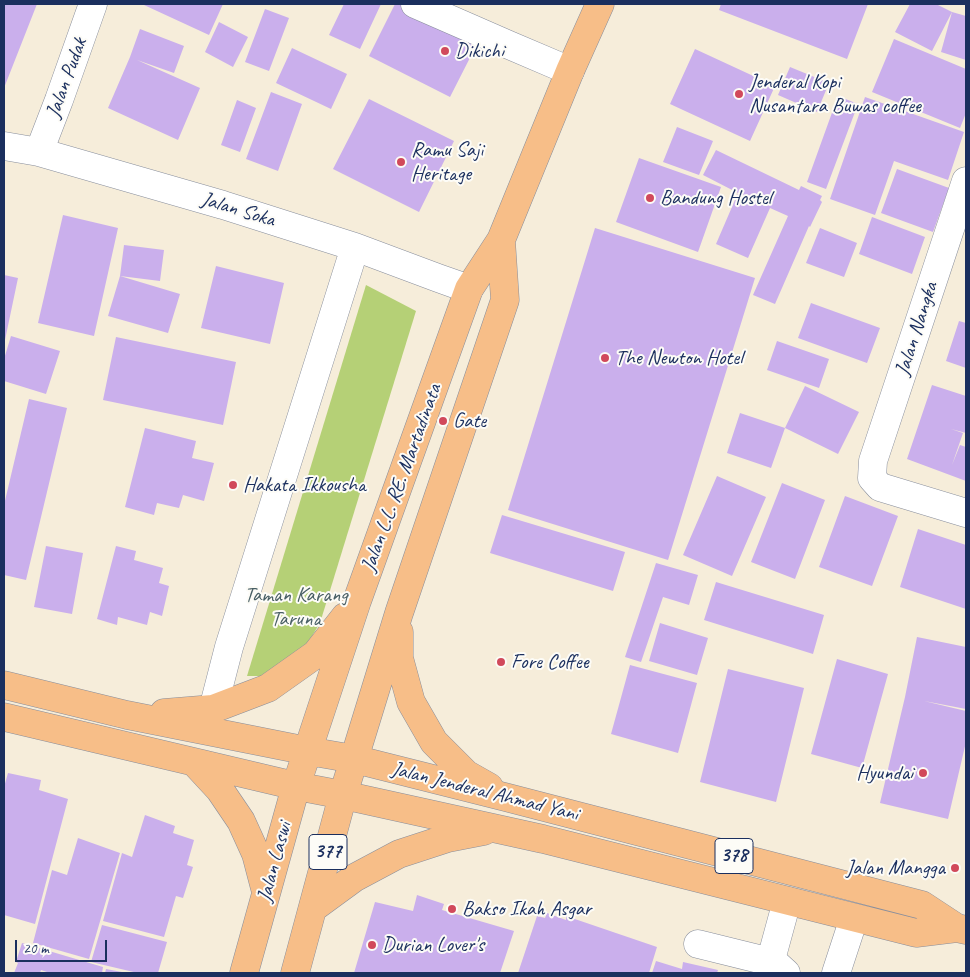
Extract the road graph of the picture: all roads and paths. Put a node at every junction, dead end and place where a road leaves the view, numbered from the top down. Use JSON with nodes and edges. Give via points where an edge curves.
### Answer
{"nodes":[{"id":1,"x":94,"y":4,"type":"edge"},
{"id":2,"x":415,"y":4,"type":"edge"},
{"id":3,"x":600,"y":4,"type":"edge"},
{"id":4,"x":570,"y":71,"type":"junction"},
{"id":5,"x":4,"y":146,"type":"edge"},
{"id":6,"x":39,"y":152,"type":"junction"},
{"id":7,"x":965,"y":192,"type":"edge"},
{"id":8,"x":501,"y":240,"type":"junction"},
{"id":9,"x":355,"y":247,"type":"junction"},
{"id":10,"x":469,"y":288,"type":"junction"},
{"id":11,"x":966,"y":513,"type":"edge"},
{"id":12,"x":357,"y":601,"type":"junction"},
{"id":13,"x":399,"y":613,"type":"junction"},
{"id":14,"x":4,"y":685,"type":"edge"},
{"id":15,"x":213,"y":709,"type":"junction"},
{"id":16,"x":127,"y":715,"type":"junction"},
{"id":17,"x":4,"y":717,"type":"edge"},
{"id":18,"x":308,"y":751,"type":"junction"},
{"id":19,"x":354,"y":759,"type":"junction"},
{"id":20,"x":195,"y":763,"type":"junction"},
{"id":21,"x":296,"y":786,"type":"junction"},
{"id":22,"x":343,"y":795,"type":"junction"},
{"id":23,"x":505,"y":797,"type":"junction"},
{"id":24,"x":498,"y":829,"type":"junction"},
{"id":25,"x":267,"y":894,"type":"junction"},
{"id":26,"x":787,"y":901,"type":"junction"},
{"id":27,"x":313,"y":908,"type":"junction"},
{"id":28,"x":854,"y":918,"type":"junction"},
{"id":29,"x":962,"y":929,"type":"edge"},
{"id":30,"x":698,"y":944,"type":"dead end"},
{"id":31,"x":780,"y":968,"type":"edge"},
{"id":32,"x":244,"y":973,"type":"edge"},
{"id":33,"x":295,"y":973,"type":"edge"},
{"id":34,"x":836,"y":973,"type":"edge"}],
"edges":[{"from":1,"to":6,"type":"street","name":"Jalan Pudak"},
{"from":2,"to":4,"type":"street"},
{"from":3,"to":4,"type":"main road","name":"Jalan L.L. RE. Martadinata"},
{"from":4,"to":8,"type":"main road","name":"Jalan L.L. RE. Martadinata"},
{"from":5,"to":6,"type":"street","name":"Jalan Soka"},
{"from":6,"to":9,"type":"street","name":"Jalan Soka"},
{"from":7,"to":11,"type":"street","name":"Jalan Nangka","via":[[873,461],[872,478],[880,488]]},
{"from":8,"to":10,"type":"main road","name":"Jalan L.L. RE. Martadinata"},
{"from":8,"to":13,"type":"main road","name":"Jalan L.L. RE. Martadinata","via":[[505,300]]},
{"from":9,"to":10,"type":"street","name":"Jalan Soka"},
{"from":9,"to":15,"type":"street","via":[[229,647]]},
{"from":10,"to":12,"type":"main road","name":"Jalan L.L. RE. Martadinata"},
{"from":12,"to":15,"type":"main road","via":[[316,654],[271,686]]},
{"from":12,"to":18,"type":"main road","name":"Jalan L.L. RE. Martadinata"},
{"from":13,"to":19,"type":"main road","name":"Jalan L.L. RE. Martadinata"},
{"from":13,"to":23,"type":"main road","via":[[399,658],[411,702],[434,742],[466,774]]},
{"from":14,"to":16,"type":"main road","name":"Jalan Jenderal Ahmad Yani"},
{"from":15,"to":16,"type":"main road"},
{"from":16,"to":18,"type":"main road","name":"Jalan Jenderal Ahmad Yani"},
{"from":17,"to":20,"type":"main road","name":"Jalan Jenderal Ahmad Yani"},
{"from":18,"to":19,"type":"main road","name":"Jalan Jenderal Ahmad Yani","number":"378"},
{"from":18,"to":21,"type":"main road","name":"Jalan Laswi","number":"377"},
{"from":19,"to":22,"type":"main road","number":"377"},
{"from":19,"to":23,"type":"main road","name":"Jalan Jenderal Ahmad Yani","number":"378"},
{"from":20,"to":21,"type":"main road","name":"Jalan Jenderal Ahmad Yani"},
{"from":20,"to":25,"type":"main road","via":[[220,790],[240,821],[256,854]]},
{"from":21,"to":22,"type":"main road","name":"Jalan Jenderal Ahmad Yani","number":"378"},
{"from":21,"to":25,"type":"main road","name":"Jalan Laswi","number":"377"},
{"from":22,"to":24,"type":"main road","name":"Jalan Jenderal Ahmad Yani","number":"378"},
{"from":22,"to":27,"type":"main road","number":"377"},
{"from":23,"to":29,"type":"main road","name":"Jalan Jenderal Ahmad Yani","number":"378","via":[[922,905]]},
{"from":24,"to":26,"type":"main road","name":"Jalan Jenderal Ahmad Yani","number":"378"},
{"from":24,"to":27,"type":"main road","via":[[448,838],[399,854],[354,878]]},
{"from":25,"to":32,"type":"main road","name":"Jalan Laswi","number":"377"},
{"from":26,"to":28,"type":"main road","name":"Jalan Jenderal Ahmad Yani","number":"378"},
{"from":26,"to":31,"type":"street","via":[[772,956]]},
{"from":27,"to":33,"type":"main road","number":"377"},
{"from":28,"to":29,"type":"main road","name":"Jalan Jenderal Ahmad Yani","number":"378","via":[[916,933]]},
{"from":28,"to":34,"type":"street"},
{"from":30,"to":31,"type":"street"}]}
